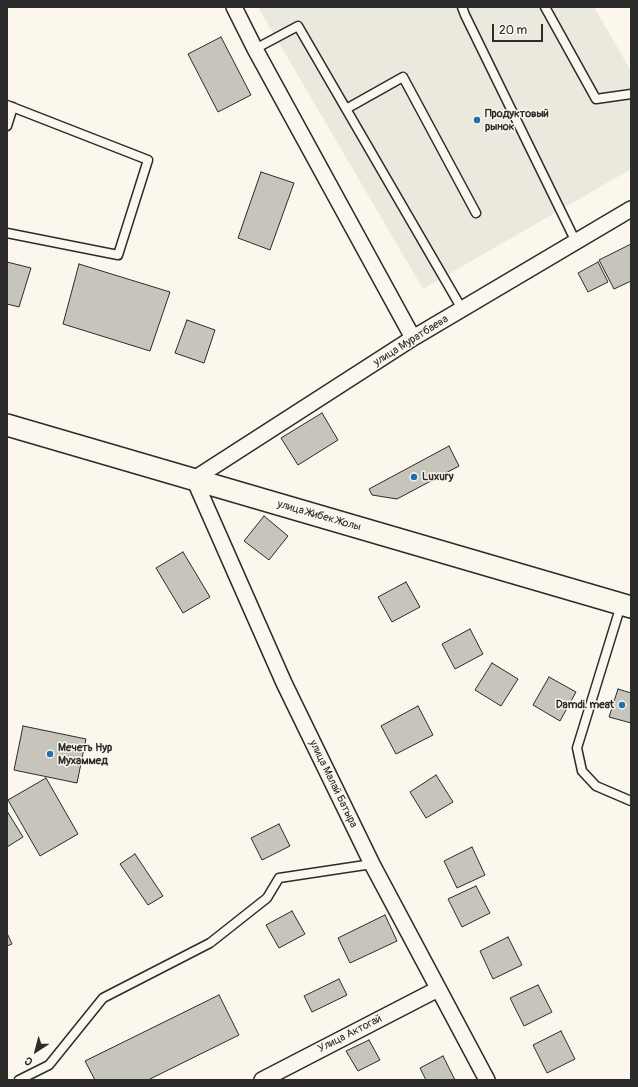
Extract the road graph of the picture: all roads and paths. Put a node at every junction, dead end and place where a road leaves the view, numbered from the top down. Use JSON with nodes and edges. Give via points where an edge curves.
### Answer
{"nodes":[{"id":1,"x":234,"y":7,"type":"edge"},
{"id":2,"x":462,"y":7,"type":"edge"},
{"id":3,"x":545,"y":7,"type":"edge"},
{"id":4,"x":255,"y":49,"type":"junction"},
{"id":5,"x":631,"y":94,"type":"edge"},
{"id":6,"x":10,"y":106,"type":"edge"},
{"id":7,"x":346,"y":109,"type":"junction"},
{"id":8,"x":7,"y":126,"type":"edge"},
{"id":9,"x":631,"y":209,"type":"edge"},
{"id":10,"x":476,"y":213,"type":"dead end"},
{"id":11,"x":7,"y":233,"type":"edge"},
{"id":12,"x":576,"y":242,"type":"junction"},
{"id":13,"x":462,"y":309,"type":"junction"},
{"id":14,"x":413,"y":338,"type":"junction"},
{"id":15,"x":7,"y":425,"type":"edge"},
{"id":16,"x":194,"y":479,"type":"junction"},
{"id":17,"x":626,"y":605,"type":"edge"},
{"id":18,"x":631,"y":801,"type":"edge"},
{"id":19,"x":372,"y":864,"type":"junction"},
{"id":20,"x":438,"y":989,"type":"junction"},
{"id":21,"x":19,"y":1080,"type":"edge"},
{"id":22,"x":262,"y":1080,"type":"edge"},
{"id":23,"x":488,"y":1080,"type":"edge"}],
"edges":[{"from":1,"to":4,"type":"street"},
{"from":2,"to":12,"type":"lane"},
{"from":3,"to":5,"type":"lane","via":[[596,99]]},
{"from":4,"to":7,"type":"lane","via":[[298,26]]},
{"from":4,"to":14,"type":"street"},
{"from":6,"to":8,"type":"lane"},
{"from":6,"to":11,"type":"lane","via":[[148,160],[118,255]]},
{"from":7,"to":10,"type":"lane","via":[[403,76]]},
{"from":7,"to":13,"type":"lane"},
{"from":9,"to":12,"type":"street","name":"улица Муратбаева"},
{"from":12,"to":13,"type":"street","name":"улица Муратбаева"},
{"from":13,"to":14,"type":"street","name":"улица Муратбаева"},
{"from":14,"to":16,"type":"street","name":"улица Муратбаева"},
{"from":15,"to":16,"type":"main road","name":"улица Жибек Жолы"},
{"from":16,"to":17,"type":"main road","name":"улица Жибек Жолы"},
{"from":16,"to":19,"type":"street","name":"улица Малай Батыра","via":[[284,683]]},
{"from":17,"to":18,"type":"lane","via":[[577,748],[582,771],[596,786]]},
{"from":19,"to":20,"type":"street","name":"улица Малай Батыра"},
{"from":19,"to":21,"type":"lane","via":[[279,878],[267,898],[210,943],[103,998],[49,1064]]},
{"from":20,"to":22,"type":"street","name":"Улица Актогай"},
{"from":20,"to":23,"type":"street","name":"улица Малай Батыра"}]}
